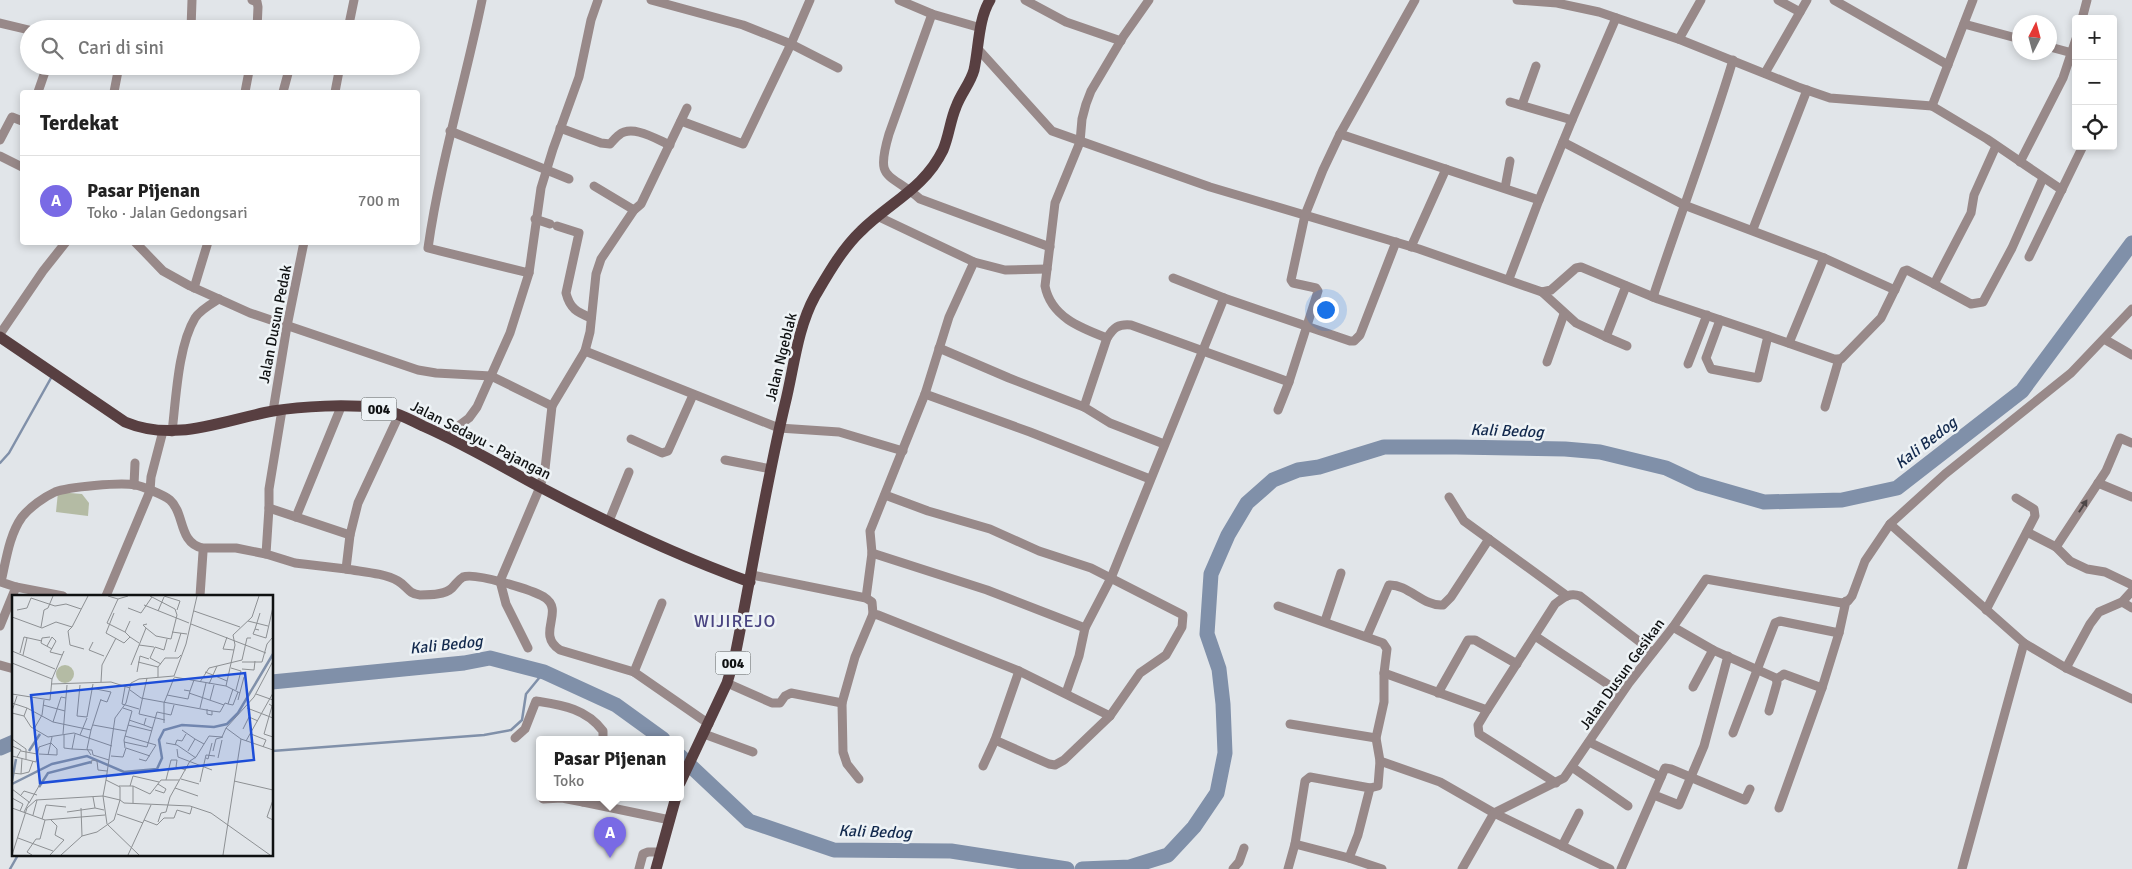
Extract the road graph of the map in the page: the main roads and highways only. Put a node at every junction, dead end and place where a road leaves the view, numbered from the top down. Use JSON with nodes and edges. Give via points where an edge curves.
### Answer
{"nodes":[{"id":1,"x":990,"y":0,"type":"edge"},
{"id":2,"x":0,"y":335,"type":"edge"},
{"id":3,"x":751,"y":578,"type":"junction"},
{"id":4,"x":684,"y":773,"type":"edge"},
{"id":5,"x":675,"y":801,"type":"edge"},
{"id":6,"x":656,"y":869,"type":"edge"}],
"edges":[{"from":1,"to":3,"type":"main road","name":"Jalan Ngeblak","via":[[973,72],[956,105],[942,150],[924,180],[859,233],[842,254],[809,309],[798,342],[779,428]]},
{"from":2,"to":3,"type":"main road","name":"Jalan Sedayu - Pajangan","number":"004","via":[[125,422],[143,428],[186,431],[304,407],[378,408],[445,436],[609,521],[697,561]]},
{"from":3,"to":4,"type":"main road","name":"Jalan Ngeblak","number":"004","via":[[727,683]]},
{"from":5,"to":6,"type":"main road"}]}
